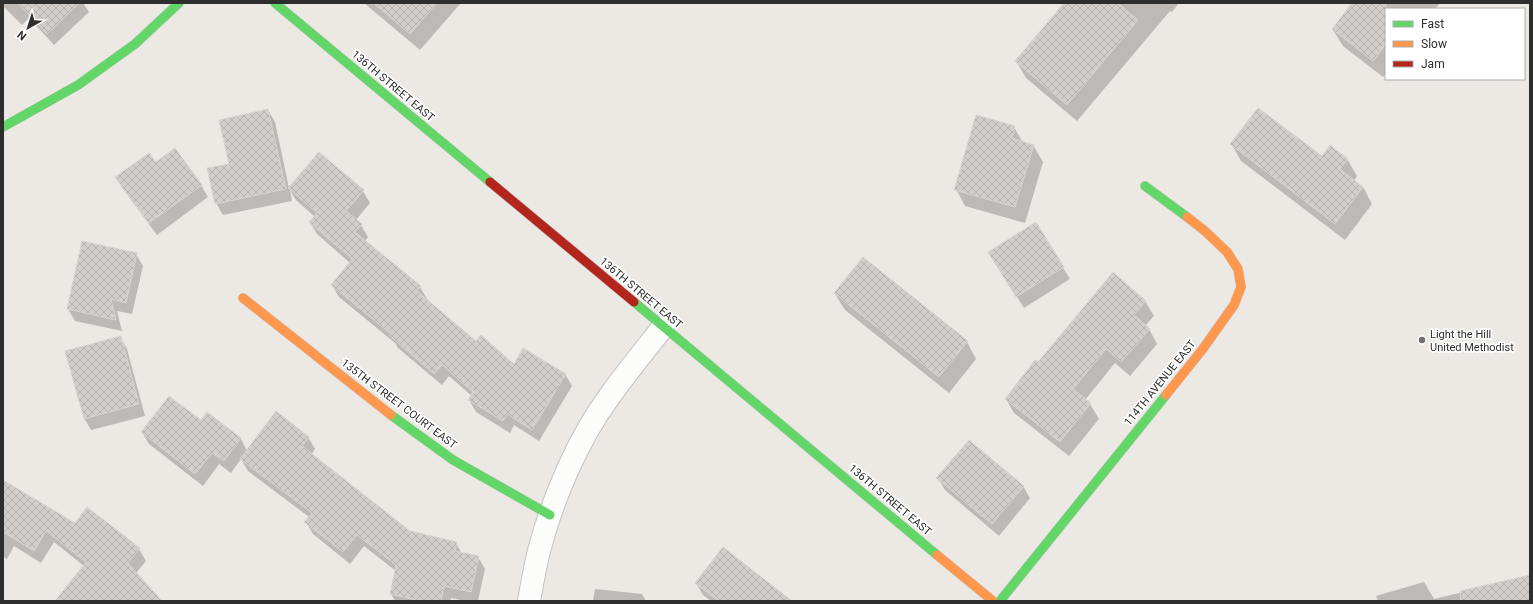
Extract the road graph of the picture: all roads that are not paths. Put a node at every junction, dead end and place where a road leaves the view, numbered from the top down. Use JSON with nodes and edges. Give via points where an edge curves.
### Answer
{"nodes":[{"id":1,"x":179,"y":3,"type":"edge"},
{"id":2,"x":275,"y":3,"type":"edge"},
{"id":3,"x":3,"y":128,"type":"edge"},
{"id":4,"x":1145,"y":186,"type":"dead end"},
{"id":5,"x":244,"y":298,"type":"dead end"},
{"id":6,"x":663,"y":327,"type":"junction"},
{"id":7,"x":550,"y":515,"type":"junction"},
{"id":8,"x":529,"y":601,"type":"edge"},
{"id":9,"x":993,"y":601,"type":"edge"},
{"id":10,"x":1000,"y":601,"type":"edge"}],
"edges":[{"from":1,"to":3,"type":"street","via":[[135,44],[78,85]]},
{"from":2,"to":6,"type":"street","name":"136TH STREET EAST"},
{"from":4,"to":10,"type":"street","name":"114TH AVENUE EAST","via":[[1227,252],[1238,269],[1241,287],[1234,305],[1202,350]]},
{"from":5,"to":7,"type":"street","name":"135TH STREET COURT EAST","via":[[400,422],[453,460]]},
{"from":6,"to":7,"type":"street","via":[[608,397],[567,471]]},
{"from":6,"to":9,"type":"street","name":"136TH STREET EAST"},
{"from":7,"to":8,"type":"street","via":[[539,551]]}]}
